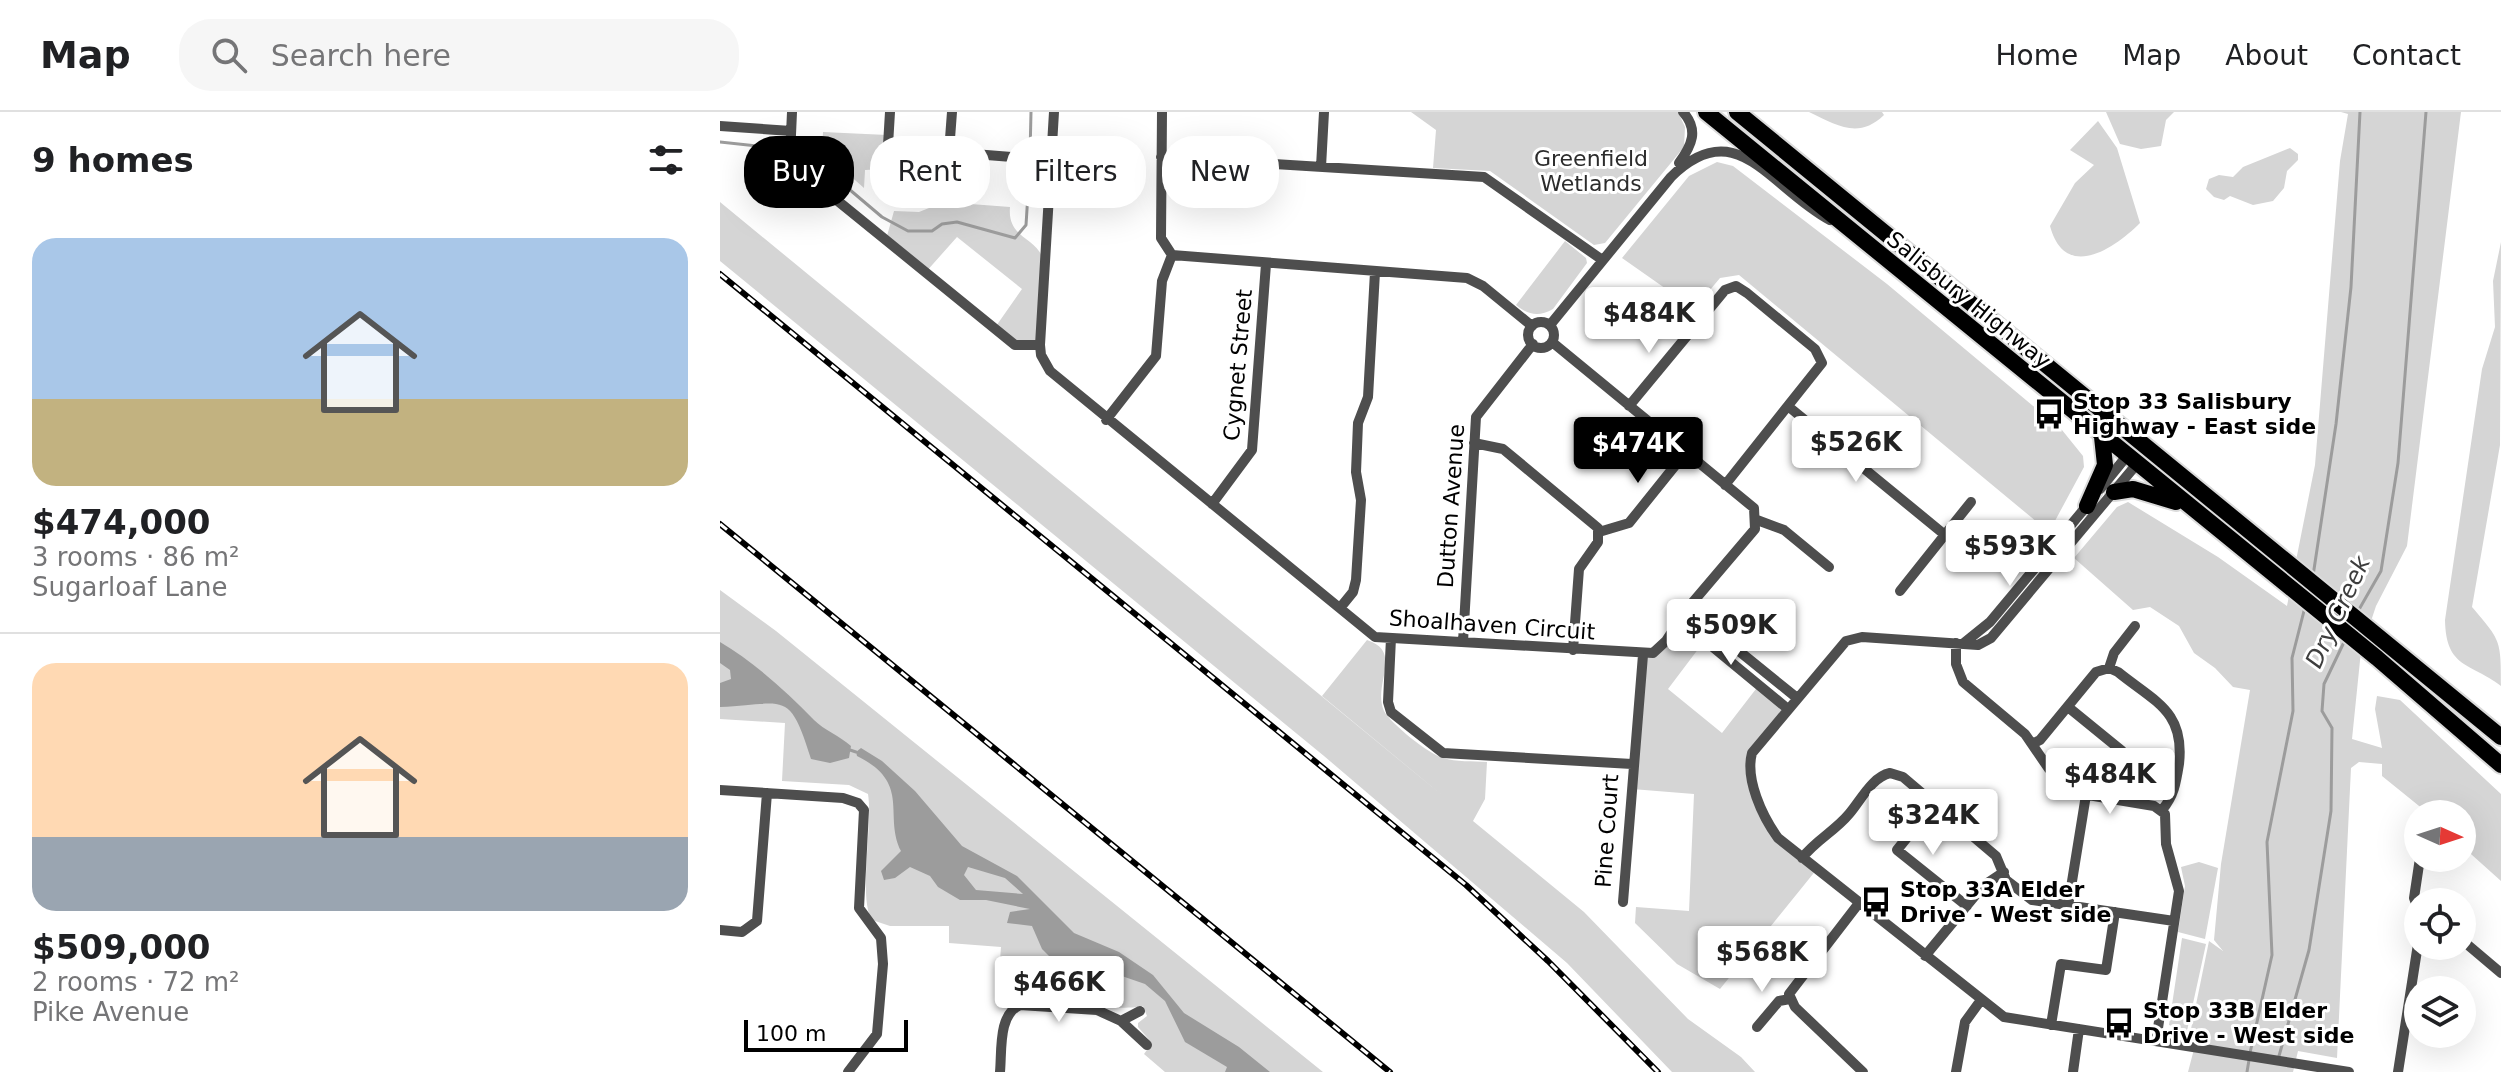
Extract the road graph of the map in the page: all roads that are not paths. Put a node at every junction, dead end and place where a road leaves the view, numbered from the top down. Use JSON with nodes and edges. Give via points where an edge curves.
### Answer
{"nodes":[{"id":1,"x":792,"y":112,"type":"edge"},
{"id":2,"x":890,"y":112,"type":"edge"},
{"id":3,"x":952,"y":112,"type":"edge"},
{"id":4,"x":1054,"y":112,"type":"edge"},
{"id":5,"x":1162,"y":112,"type":"edge"},
{"id":6,"x":1324,"y":112,"type":"edge"},
{"id":7,"x":1683,"y":112,"type":"edge"},
{"id":8,"x":1706,"y":112,"type":"edge"},
{"id":9,"x":1737,"y":112,"type":"edge"},
{"id":10,"x":720,"y":126,"type":"edge"},
{"id":11,"x":791,"y":136,"type":"joint"},
{"id":12,"x":889,"y":136,"type":"edge"},
{"id":13,"x":1052,"y":136,"type":"edge"},
{"id":14,"x":1006,"y":156,"type":"edge"},
{"id":15,"x":1161,"y":157,"type":"junction"},
{"id":16,"x":1321,"y":167,"type":"junction"},
{"id":17,"x":1671,"y":177,"type":"junction"},
{"id":18,"x":846,"y":208,"type":"edge"},
{"id":19,"x":1047,"y":208,"type":"edge"},
{"id":20,"x":1859,"y":213,"type":"junction"},
{"id":21,"x":1845,"y":228,"type":"junction"},
{"id":22,"x":1172,"y":255,"type":"junction"},
{"id":23,"x":1601,"y":259,"type":"junction"},
{"id":24,"x":1266,"y":264,"type":"junction"},
{"id":25,"x":1375,"y":272,"type":"junction"},
{"id":26,"x":1550,"y":325,"type":"junction"},
{"id":27,"x":1532,"y":326,"type":"junction"},
{"id":28,"x":1552,"y":342,"type":"junction"},
{"id":29,"x":1533,"y":344,"type":"junction"},
{"id":30,"x":1040,"y":345,"type":"junction"},
{"id":31,"x":1629,"y":406,"type":"junction"},
{"id":32,"x":1789,"y":407,"type":"junction"},
{"id":33,"x":1106,"y":420,"type":"junction"},
{"id":34,"x":2102,"y":437,"type":"junction"},
{"id":35,"x":1474,"y":443,"type":"junction"},
{"id":36,"x":2142,"y":444,"type":"junction"},
{"id":37,"x":1686,"y":452,"type":"junction"},
{"id":38,"x":2131,"y":461,"type":"junction"},
{"id":39,"x":1725,"y":485,"type":"junction"},
{"id":40,"x":2114,"y":492,"type":"junction"},
{"id":41,"x":1971,"y":502,"type":"dead end"},
{"id":42,"x":1212,"y":504,"type":"junction"},
{"id":43,"x":2185,"y":505,"type":"junction"},
{"id":44,"x":2087,"y":506,"type":"junction"},
{"id":45,"x":1757,"y":520,"type":"junction"},
{"id":46,"x":1599,"y":532,"type":"junction"},
{"id":47,"x":1945,"y":535,"type":"junction"},
{"id":48,"x":1829,"y":567,"type":"dead end"},
{"id":49,"x":1900,"y":591,"type":"dead end"},
{"id":50,"x":1340,"y":608,"type":"junction"},
{"id":51,"x":1687,"y":609,"type":"junction"},
{"id":52,"x":1680,"y":620,"type":"junction"},
{"id":53,"x":2135,"y":626,"type":"dead end"},
{"id":54,"x":1391,"y":638,"type":"junction"},
{"id":55,"x":1463,"y":642,"type":"junction"},
{"id":56,"x":1960,"y":643,"type":"junction"},
{"id":57,"x":1573,"y":650,"type":"junction"},
{"id":58,"x":1643,"y":655,"type":"junction"},
{"id":59,"x":2109,"y":668,"type":"junction"},
{"id":60,"x":1797,"y":698,"type":"junction"},
{"id":61,"x":2068,"y":707,"type":"junction"},
{"id":62,"x":1788,"y":709,"type":"junction"},
{"id":63,"x":2501,"y":737,"type":"edge"},
{"id":64,"x":2032,"y":744,"type":"junction"},
{"id":65,"x":1632,"y":764,"type":"junction"},
{"id":66,"x":2501,"y":765,"type":"edge"},
{"id":67,"x":720,"y":790,"type":"edge"},
{"id":68,"x":767,"y":793,"type":"junction"},
{"id":69,"x":2086,"y":795,"type":"junction"},
{"id":70,"x":2114,"y":800,"type":"junction"},
{"id":71,"x":1934,"y":804,"type":"junction"},
{"id":72,"x":2162,"y":810,"type":"junction"},
{"id":73,"x":1802,"y":858,"type":"junction"},
{"id":74,"x":2004,"y":872,"type":"junction"},
{"id":75,"x":1623,"y":902,"type":"dead end"},
{"id":76,"x":1859,"y":903,"type":"junction"},
{"id":77,"x":1967,"y":906,"type":"junction"},
{"id":78,"x":2068,"y":906,"type":"junction"},
{"id":79,"x":2115,"y":912,"type":"junction"},
{"id":80,"x":2174,"y":921,"type":"junction"},
{"id":81,"x":720,"y":930,"type":"edge"},
{"id":82,"x":2476,"y":952,"type":"edge"},
{"id":83,"x":1925,"y":956,"type":"junction"},
{"id":84,"x":2416,"y":960,"type":"edge"},
{"id":85,"x":2501,"y":973,"type":"edge"},
{"id":86,"x":1790,"y":999,"type":"junction"},
{"id":87,"x":1981,"y":1000,"type":"junction"},
{"id":88,"x":1140,"y":1011,"type":"dead end"},
{"id":89,"x":1121,"y":1021,"type":"junction"},
{"id":90,"x":2051,"y":1025,"type":"junction"},
{"id":91,"x":1757,"y":1027,"type":"dead end"},
{"id":92,"x":2079,"y":1029,"type":"junction"},
{"id":93,"x":2156,"y":1041,"type":"junction"},
{"id":94,"x":1147,"y":1045,"type":"dead end"},
{"id":95,"x":848,"y":1072,"type":"edge"},
{"id":96,"x":1000,"y":1072,"type":"edge"},
{"id":97,"x":1863,"y":1072,"type":"edge"},
{"id":98,"x":1956,"y":1072,"type":"edge"},
{"id":99,"x":2073,"y":1072,"type":"edge"},
{"id":100,"x":2349,"y":1072,"type":"edge"},
{"id":101,"x":2398,"y":1072,"type":"edge"}],
"edges":[{"from":1,"to":11,"type":"street"},
{"from":2,"to":12,"type":"street"},
{"from":3,"to":14,"type":"street","via":[[949,152]]},
{"from":4,"to":13,"type":"street"},
{"from":5,"to":15,"type":"street"},
{"from":6,"to":16,"type":"street"},
{"from":7,"to":17,"type":"street","via":[[1693,127],[1693,139]]},
{"from":8,"to":21,"type":"highway","name":"Salisbury Highway"},
{"from":9,"to":20,"type":"highway","name":"Salisbury Highway"},
{"from":10,"to":11,"type":"street"},
{"from":15,"to":16,"type":"street"},
{"from":15,"to":22,"type":"street","via":[[1161,238]]},
{"from":16,"to":23,"type":"street","via":[[1484,177]]},
{"from":17,"to":21,"type":"street","via":[[1700,153],[1733,152]]},
{"from":17,"to":23,"type":"street"},
{"from":18,"to":30,"type":"street","via":[[1015,345]]},
{"from":19,"to":30,"type":"street"},
{"from":20,"to":21,"type":"highway"},
{"from":20,"to":36,"type":"highway","name":"Salisbury Highway"},
{"from":21,"to":34,"type":"highway","name":"Salisbury Highway"},
{"from":22,"to":24,"type":"street"},
{"from":22,"to":33,"type":"street","via":[[1162,281],[1156,356]]},
{"from":23,"to":26,"type":"street"},
{"from":24,"to":25,"type":"street"},
{"from":24,"to":42,"type":"street","name":"Cygnet Street","via":[[1252,450]]},
{"from":25,"to":27,"type":"street","via":[[1472,280]]},
{"from":25,"to":50,"type":"street","via":[[1368,397],[1358,423],[1356,580]]},
{"from":26,"to":27,"type":"street"},
{"from":26,"to":28,"type":"street"},
{"from":27,"to":29,"type":"street","via":[[1528,337]]},
{"from":28,"to":29,"type":"street","via":[[1544,348]]},
{"from":28,"to":31,"type":"street"},
{"from":29,"to":35,"type":"street","name":"Dutton Avenue","via":[[1476,417]]},
{"from":30,"to":33,"type":"street","name":"Shoalhaven Circuit","via":[[1050,371]]},
{"from":31,"to":32,"type":"street","via":[[1732,286],[1822,357],[1819,372]]},
{"from":31,"to":37,"type":"street"},
{"from":32,"to":39,"type":"street"},
{"from":32,"to":47,"type":"street"},
{"from":33,"to":42,"type":"street","name":"Shoalhaven Circuit"},
{"from":34,"to":38,"type":"highway","name":"Salisbury Highway"},
{"from":34,"to":44,"type":"highway","via":[[2105,465]]},
{"from":35,"to":46,"type":"street","via":[[1507,451],[1594,522]]},
{"from":35,"to":55,"type":"street","name":"Dutton Avenue"},
{"from":36,"to":38,"type":"highway"},
{"from":36,"to":63,"type":"highway","name":"Salisbury Highway"},
{"from":37,"to":39,"type":"street"},
{"from":37,"to":46,"type":"street","via":[[1629,523]]},
{"from":38,"to":40,"type":"street"},
{"from":38,"to":43,"type":"highway","name":"Salisbury Highway"},
{"from":38,"to":44,"type":"street"},
{"from":39,"to":45,"type":"street","via":[[1754,508]]},
{"from":40,"to":43,"type":"highway","via":[[2133,489]]},
{"from":40,"to":56,"type":"street","via":[[1999,631],[1978,645]]},
{"from":41,"to":47,"type":"street"},
{"from":42,"to":50,"type":"street","name":"Shoalhaven Circuit"},
{"from":43,"to":66,"type":"highway","name":"Salisbury Highway"},
{"from":44,"to":56,"type":"street","via":[[1990,622]]},
{"from":45,"to":48,"type":"street","via":[[1784,530]]},
{"from":45,"to":51,"type":"street"},
{"from":46,"to":57,"type":"street","via":[[1579,569]]},
{"from":47,"to":49,"type":"street"},
{"from":50,"to":54,"type":"street","name":"Shoalhaven Circuit","via":[[1375,637]]},
{"from":51,"to":52,"type":"street"},
{"from":51,"to":60,"type":"street"},
{"from":52,"to":58,"type":"street","via":[[1666,641]]},
{"from":52,"to":62,"type":"street"},
{"from":53,"to":59,"type":"street"},
{"from":54,"to":55,"type":"street","name":"Shoalhaven Circuit"},
{"from":54,"to":65,"type":"street","via":[[1391,712],[1436,750]]},
{"from":55,"to":57,"type":"street","name":"Shoalhaven Circuit"},
{"from":56,"to":60,"type":"street","via":[[1854,638],[1839,646]]},
{"from":56,"to":64,"type":"street","via":[[1956,664],[1963,682]]},
{"from":57,"to":58,"type":"street","name":"Shoalhaven Circuit"},
{"from":58,"to":65,"type":"street","name":"Pine Court"},
{"from":59,"to":61,"type":"street","via":[[2096,672]]},
{"from":59,"to":72,"type":"street","via":[[2169,714],[2179,728],[2175,790]]},
{"from":60,"to":62,"type":"street"},
{"from":61,"to":64,"type":"street"},
{"from":61,"to":70,"type":"street","via":[[2122,751]]},
{"from":62,"to":73,"type":"street","via":[[1752,753],[1749,766],[1769,826]]},
{"from":64,"to":69,"type":"street","via":[[2049,769]]},
{"from":65,"to":75,"type":"street","name":"Pine Court"},
{"from":67,"to":68,"type":"street"},
{"from":68,"to":81,"type":"street","via":[[757,921],[748,930]]},
{"from":68,"to":95,"type":"street","via":[[852,800],[865,815],[859,908],[883,945],[881,1003],[877,1034]]},
{"from":69,"to":70,"type":"street"},
{"from":69,"to":78,"type":"street"},
{"from":70,"to":72,"type":"street"},
{"from":71,"to":73,"type":"street","via":[[1903,777],[1883,774]]},
{"from":71,"to":74,"type":"street","via":[[1996,856]]},
{"from":71,"to":77,"type":"street","via":[[1897,850]]},
{"from":72,"to":80,"type":"street","via":[[2178,882]]},
{"from":73,"to":76,"type":"street"},
{"from":74,"to":77,"type":"street"},
{"from":74,"to":78,"type":"street","via":[[2032,900]]},
{"from":76,"to":83,"type":"street"},
{"from":76,"to":86,"type":"street","via":[[1791,989]]},
{"from":77,"to":83,"type":"street"},
{"from":78,"to":79,"type":"street"},
{"from":79,"to":80,"type":"street"},
{"from":79,"to":90,"type":"street","via":[[2106,970],[2061,964]]},
{"from":80,"to":93,"type":"street"},
{"from":82,"to":85,"type":"street"},
{"from":83,"to":87,"type":"street"},
{"from":84,"to":101,"type":"street"},
{"from":86,"to":91,"type":"street","via":[[1779,1001]]},
{"from":86,"to":97,"type":"street"},
{"from":87,"to":90,"type":"street","via":[[2015,1021]]},
{"from":87,"to":98,"type":"street","via":[[1965,1022]]},
{"from":88,"to":89,"type":"street"},
{"from":89,"to":94,"type":"street"},
{"from":89,"to":96,"type":"street","via":[[1097,1010],[1026,1004],[1013,1008],[1005,1020]]},
{"from":90,"to":92,"type":"street"},
{"from":92,"to":93,"type":"street"},
{"from":92,"to":99,"type":"street"},
{"from":93,"to":100,"type":"street"}]}
